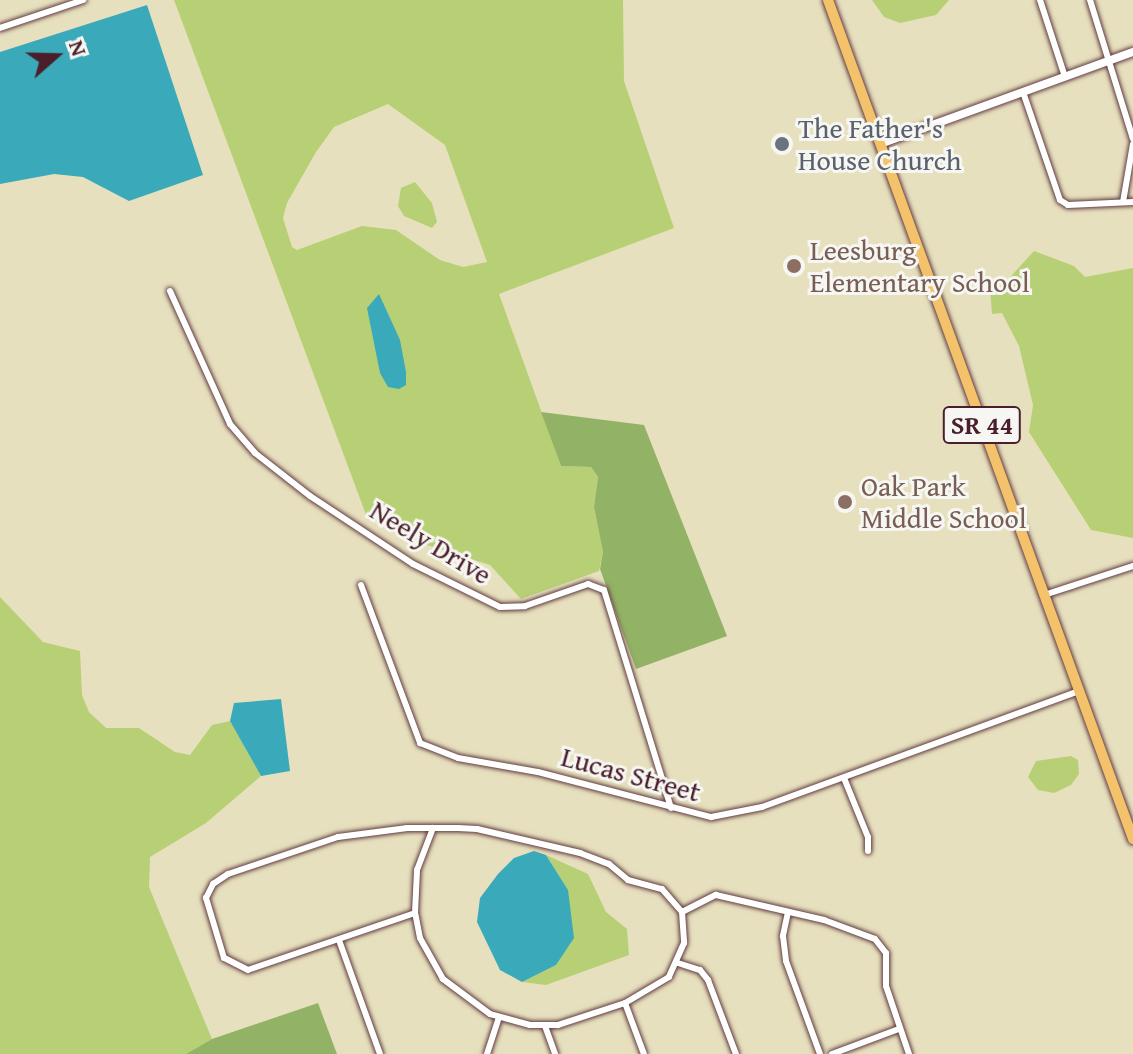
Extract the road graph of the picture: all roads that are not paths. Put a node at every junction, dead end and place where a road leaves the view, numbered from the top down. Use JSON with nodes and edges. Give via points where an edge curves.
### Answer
{"nodes":[{"id":1,"x":83,"y":0,"type":"edge"},
{"id":2,"x":828,"y":0,"type":"edge"},
{"id":3,"x":1040,"y":0,"type":"edge"},
{"id":4,"x":1090,"y":0,"type":"edge"},
{"id":5,"x":0,"y":28,"type":"edge"},
{"id":6,"x":1133,"y":52,"type":"edge"},
{"id":7,"x":1110,"y":61,"type":"junction"},
{"id":8,"x":1065,"y":77,"type":"junction"},
{"id":9,"x":1023,"y":92,"type":"junction"},
{"id":10,"x":1131,"y":119,"type":"edge"},
{"id":11,"x":1133,"y":142,"type":"edge"},
{"id":12,"x":880,"y":144,"type":"junction"},
{"id":13,"x":1123,"y":202,"type":"junction"},
{"id":14,"x":1133,"y":202,"type":"edge"},
{"id":15,"x":170,"y":291,"type":"dead end"},
{"id":16,"x":1133,"y":566,"type":"edge"},
{"id":17,"x":361,"y":585,"type":"dead end"},
{"id":18,"x":1044,"y":595,"type":"junction"},
{"id":19,"x":1079,"y":691,"type":"junction"},
{"id":20,"x":844,"y":778,"type":"junction"},
{"id":21,"x":671,"y":808,"type":"junction"},
{"id":22,"x":1129,"y":815,"type":"edge"},
{"id":23,"x":433,"y":828,"type":"junction"},
{"id":24,"x":1133,"y":839,"type":"edge"},
{"id":25,"x":868,"y":851,"type":"dead end"},
{"id":26,"x":682,"y":912,"type":"junction"},
{"id":27,"x":788,"y":912,"type":"junction"},
{"id":28,"x":415,"y":913,"type":"junction"},
{"id":29,"x":339,"y":940,"type":"junction"},
{"id":30,"x":678,"y":963,"type":"junction"},
{"id":31,"x":625,"y":1003,"type":"junction"},
{"id":32,"x":499,"y":1018,"type":"junction"},
{"id":33,"x":545,"y":1026,"type":"junction"},
{"id":34,"x":899,"y":1029,"type":"junction"},
{"id":35,"x":380,"y":1054,"type":"edge"},
{"id":36,"x":487,"y":1054,"type":"edge"},
{"id":37,"x":555,"y":1054,"type":"edge"},
{"id":38,"x":644,"y":1054,"type":"edge"},
{"id":39,"x":736,"y":1054,"type":"edge"},
{"id":40,"x":820,"y":1054,"type":"edge"},
{"id":41,"x":832,"y":1054,"type":"edge"},
{"id":42,"x":909,"y":1054,"type":"edge"}],
"edges":[{"from":1,"to":5,"type":"street"},
{"from":2,"to":12,"type":"main road","number":"SR 44"},
{"from":3,"to":8,"type":"street"},
{"from":4,"to":7,"type":"street"},
{"from":6,"to":7,"type":"street"},
{"from":7,"to":8,"type":"street"},
{"from":7,"to":10,"type":"street"},
{"from":8,"to":9,"type":"street"},
{"from":9,"to":12,"type":"street"},
{"from":9,"to":13,"type":"street","via":[[1063,203]]},
{"from":10,"to":11,"type":"street"},
{"from":11,"to":13,"type":"street"},
{"from":12,"to":18,"type":"main road","number":"SR 44"},
{"from":13,"to":14,"type":"street"},
{"from":15,"to":21,"type":"street","name":"Neely Drive","via":[[230,424],[255,453],[310,496],[413,564],[500,607],[525,606],[588,584],[604,590]]},
{"from":16,"to":18,"type":"street"},
{"from":17,"to":21,"type":"street","name":"Lucas Street","via":[[420,743],[458,758],[538,772]]},
{"from":18,"to":19,"type":"main road","number":"SR 44"},
{"from":19,"to":20,"type":"street","name":"Lucas Street"},
{"from":19,"to":22,"type":"main road","number":"SR 44"},
{"from":20,"to":21,"type":"street","name":"Lucas Street","via":[[734,815],[711,817]]},
{"from":20,"to":25,"type":"street","via":[[868,837]]},
{"from":22,"to":24,"type":"main road","number":"SR 44"},
{"from":23,"to":26,"type":"street","via":[[519,837],[605,862],[628,880],[668,892]]},
{"from":23,"to":28,"type":"street","via":[[417,870]]},
{"from":23,"to":29,"type":"street","via":[[384,829],[321,842],[228,874],[207,894],[224,958],[241,970],[256,970]]},
{"from":26,"to":27,"type":"street","via":[[716,895]]},
{"from":26,"to":30,"type":"street","via":[[684,943]]},
{"from":27,"to":34,"type":"street","via":[[852,929],[881,944]]},
{"from":27,"to":40,"type":"street","via":[[782,942],[786,961]]},
{"from":28,"to":29,"type":"street"},
{"from":28,"to":32,"type":"street","via":[[425,950],[443,979],[468,1002]]},
{"from":29,"to":35,"type":"street"},
{"from":30,"to":31,"type":"street","via":[[661,984]]},
{"from":30,"to":39,"type":"street","via":[[700,970],[708,980]]},
{"from":31,"to":33,"type":"street"},
{"from":31,"to":38,"type":"street"},
{"from":32,"to":33,"type":"street"},
{"from":32,"to":36,"type":"street"},
{"from":33,"to":37,"type":"street"},
{"from":34,"to":41,"type":"street"},
{"from":34,"to":42,"type":"street"}]}
